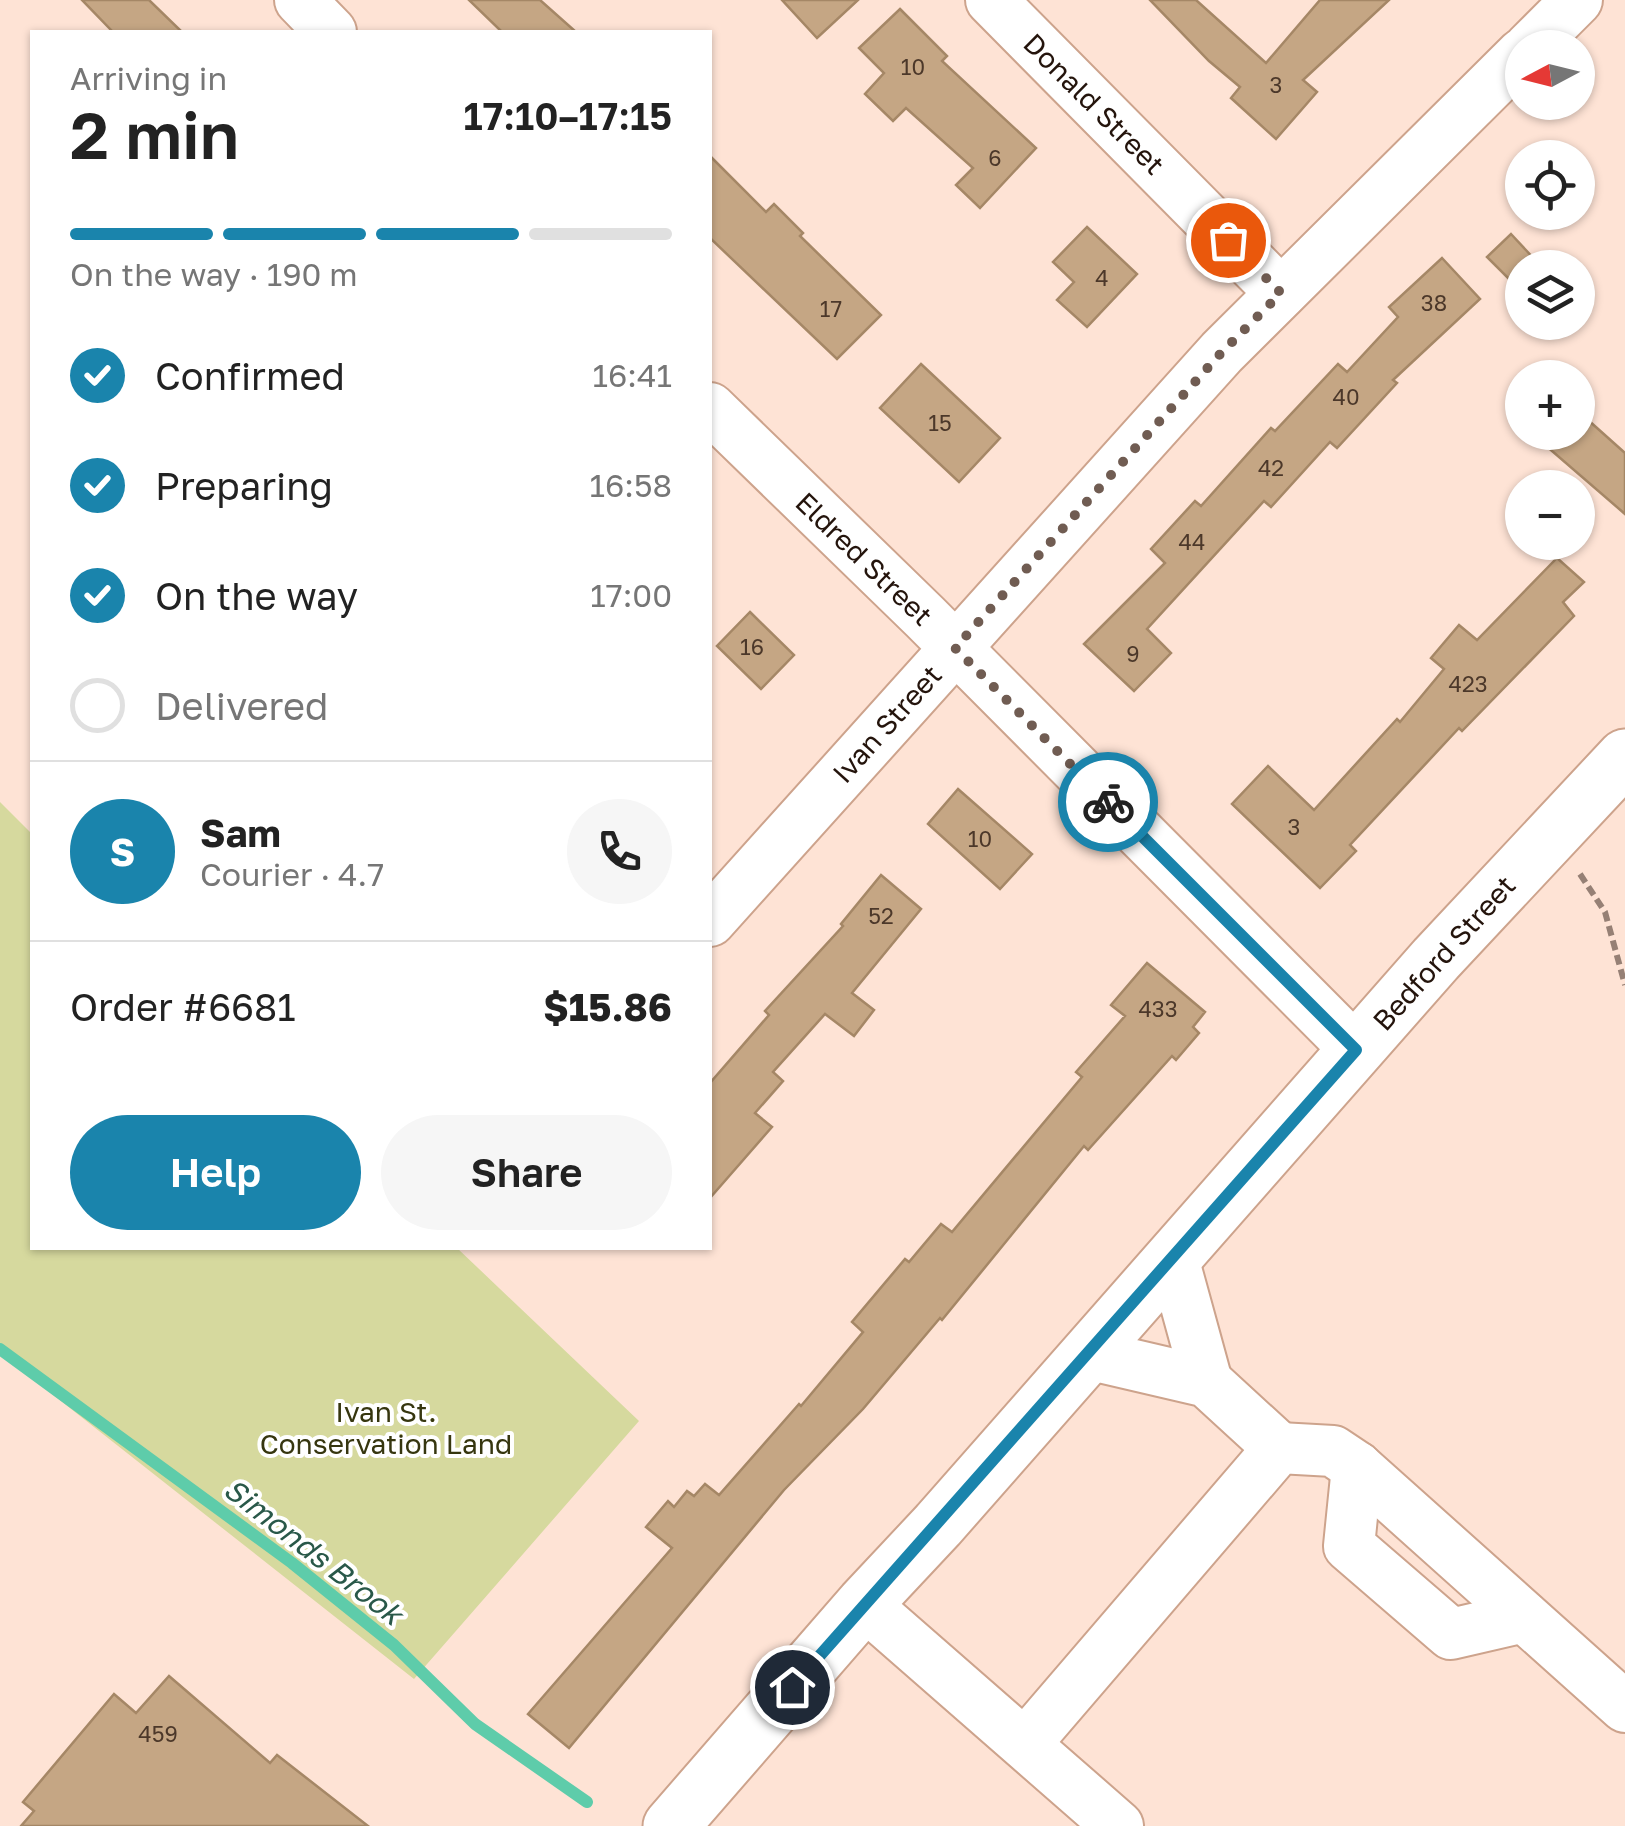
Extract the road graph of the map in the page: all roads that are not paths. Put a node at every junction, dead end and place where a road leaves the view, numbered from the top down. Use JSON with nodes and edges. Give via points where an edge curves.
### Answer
{"nodes":[{"id":1,"x":300,"y":0,"type":"edge"},
{"id":2,"x":990,"y":0,"type":"edge"},
{"id":3,"x":1577,"y":0,"type":"edge"},
{"id":4,"x":329,"y":30,"type":"edge"},
{"id":5,"x":1547,"y":30,"type":"edge"},
{"id":6,"x":1505,"y":71,"type":"edge"},
{"id":7,"x":1281,"y":293,"type":"junction"},
{"id":8,"x":712,"y":410,"type":"edge"},
{"id":9,"x":955,"y":648,"type":"junction"},
{"id":10,"x":1625,"y":757,"type":"edge"},
{"id":11,"x":712,"y":919,"type":"edge"},
{"id":12,"x":1356,"y":1050,"type":"junction"},
{"id":13,"x":1173,"y":1258,"type":"junction"},
{"id":14,"x":1087,"y":1354,"type":"junction"},
{"id":15,"x":1207,"y":1382,"type":"junction"},
{"id":16,"x":1279,"y":1448,"type":"junction"},
{"id":17,"x":864,"y":1604,"type":"junction"},
{"id":18,"x":1625,"y":1706,"type":"edge"},
{"id":19,"x":1025,"y":1744,"type":"junction"},
{"id":20,"x":671,"y":1826,"type":"edge"},
{"id":21,"x":1118,"y":1826,"type":"edge"}],
"edges":[{"from":1,"to":4,"type":"street"},
{"from":2,"to":7,"type":"street","name":"Donald Street"},
{"from":3,"to":5,"type":"street"},
{"from":6,"to":7,"type":"street","name":"Ivan Street"},
{"from":7,"to":9,"type":"street","name":"Ivan Street"},
{"from":8,"to":9,"type":"street","name":"Eldred Street"},
{"from":9,"to":11,"type":"street","name":"Ivan Street"},
{"from":9,"to":12,"type":"street","name":"Eldred Street"},
{"from":10,"to":12,"type":"main road","name":"Bedford Street"},
{"from":12,"to":13,"type":"main road","name":"Bedford Street"},
{"from":13,"to":14,"type":"main road","name":"Bedford Street"},
{"from":13,"to":15,"type":"street"},
{"from":14,"to":15,"type":"street"},
{"from":14,"to":17,"type":"main road","name":"Bedford Street"},
{"from":15,"to":16,"type":"street"},
{"from":16,"to":18,"type":"street","via":[[1333,1451],[1357,1467]]},
{"from":16,"to":19,"type":"street"},
{"from":17,"to":19,"type":"street"},
{"from":17,"to":20,"type":"main road","name":"Bedford Street"},
{"from":19,"to":21,"type":"street"}]}
